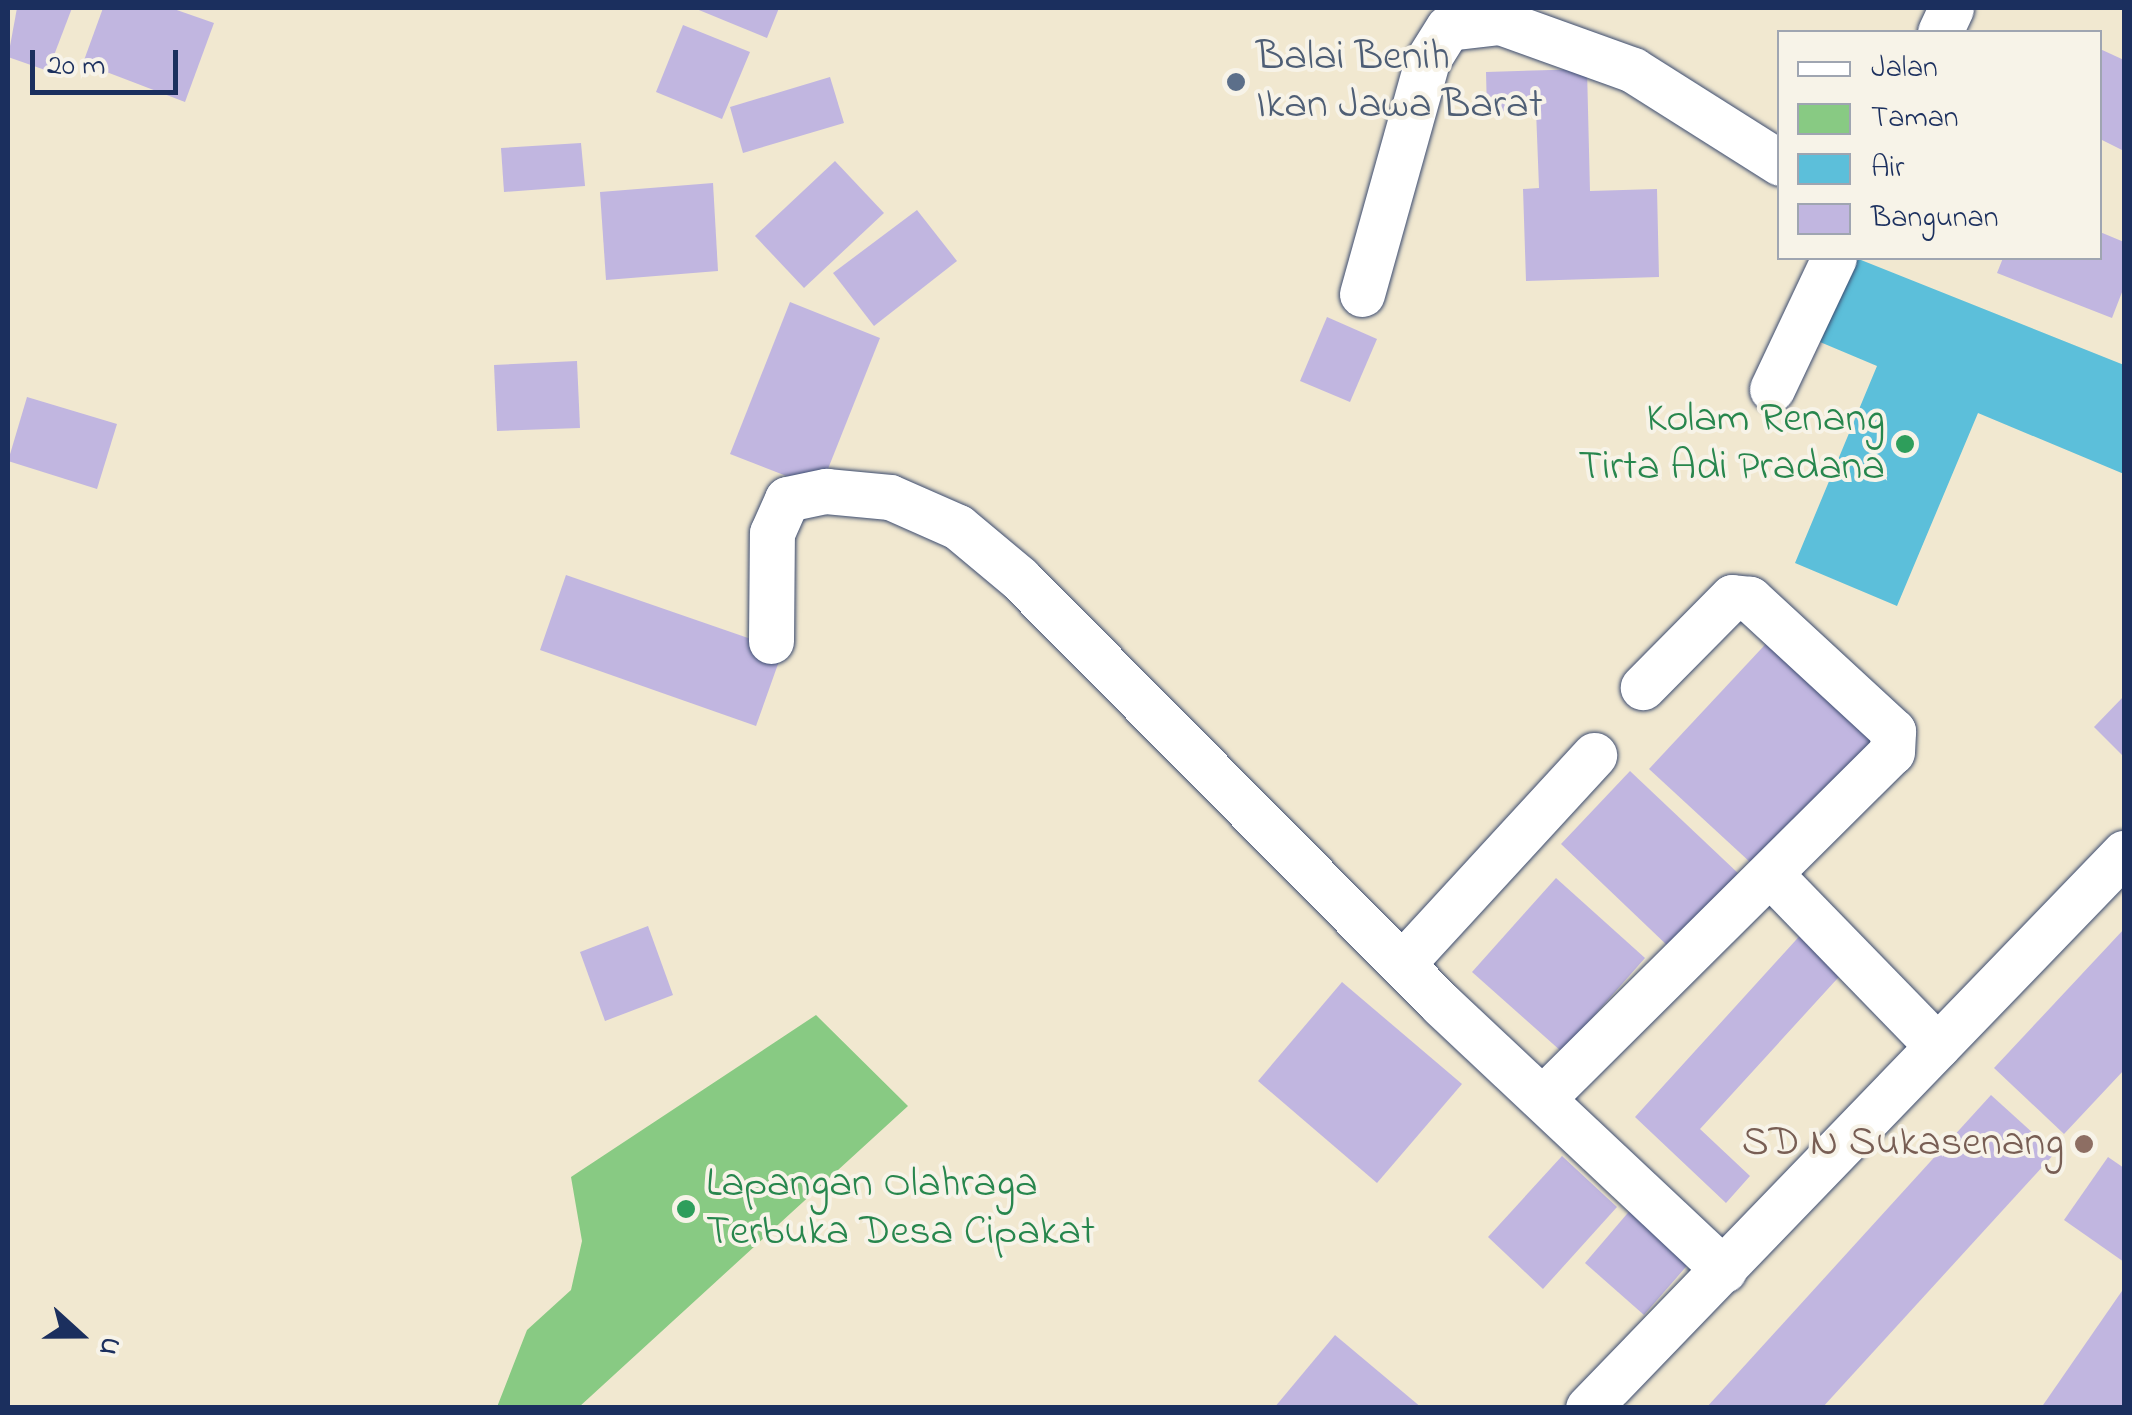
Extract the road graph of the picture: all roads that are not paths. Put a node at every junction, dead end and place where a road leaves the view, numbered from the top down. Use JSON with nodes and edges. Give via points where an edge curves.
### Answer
{"nodes":[{"id":1,"x":1777,"y":160,"type":"edge"},
{"id":2,"x":1833,"y":260,"type":"edge"},
{"id":3,"x":1362,"y":294,"type":"dead end"},
{"id":4,"x":1772,"y":390,"type":"dead end"},
{"id":5,"x":771,"y":642,"type":"dead end"},
{"id":6,"x":1644,"y":687,"type":"dead end"},
{"id":7,"x":1594,"y":755,"type":"dead end"},
{"id":8,"x":2124,"y":853,"type":"edge"},
{"id":9,"x":1770,"y":874,"type":"junction"},
{"id":10,"x":1402,"y":964,"type":"junction"},
{"id":11,"x":1937,"y":1046,"type":"junction"},
{"id":12,"x":1544,"y":1097,"type":"junction"},
{"id":13,"x":1724,"y":1270,"type":"junction"},
{"id":14,"x":1588,"y":1408,"type":"edge"}],
"edges":[{"from":1,"to":3,"type":"street","via":[[1633,70],[1500,22],[1448,28],[1427,61]]},
{"from":2,"to":4,"type":"street"},
{"from":5,"to":10,"type":"street","via":[[772,534],[787,499],[826,491],[890,497],[958,527],[1020,578]]},
{"from":6,"to":9,"type":"street","via":[[1732,597],[1750,599],[1893,731],[1892,752]]},
{"from":7,"to":10,"type":"street"},
{"from":8,"to":11,"type":"street"},
{"from":9,"to":11,"type":"street"},
{"from":9,"to":12,"type":"street"},
{"from":10,"to":12,"type":"street"},
{"from":11,"to":13,"type":"street"},
{"from":12,"to":13,"type":"street"},
{"from":13,"to":14,"type":"street"}]}
